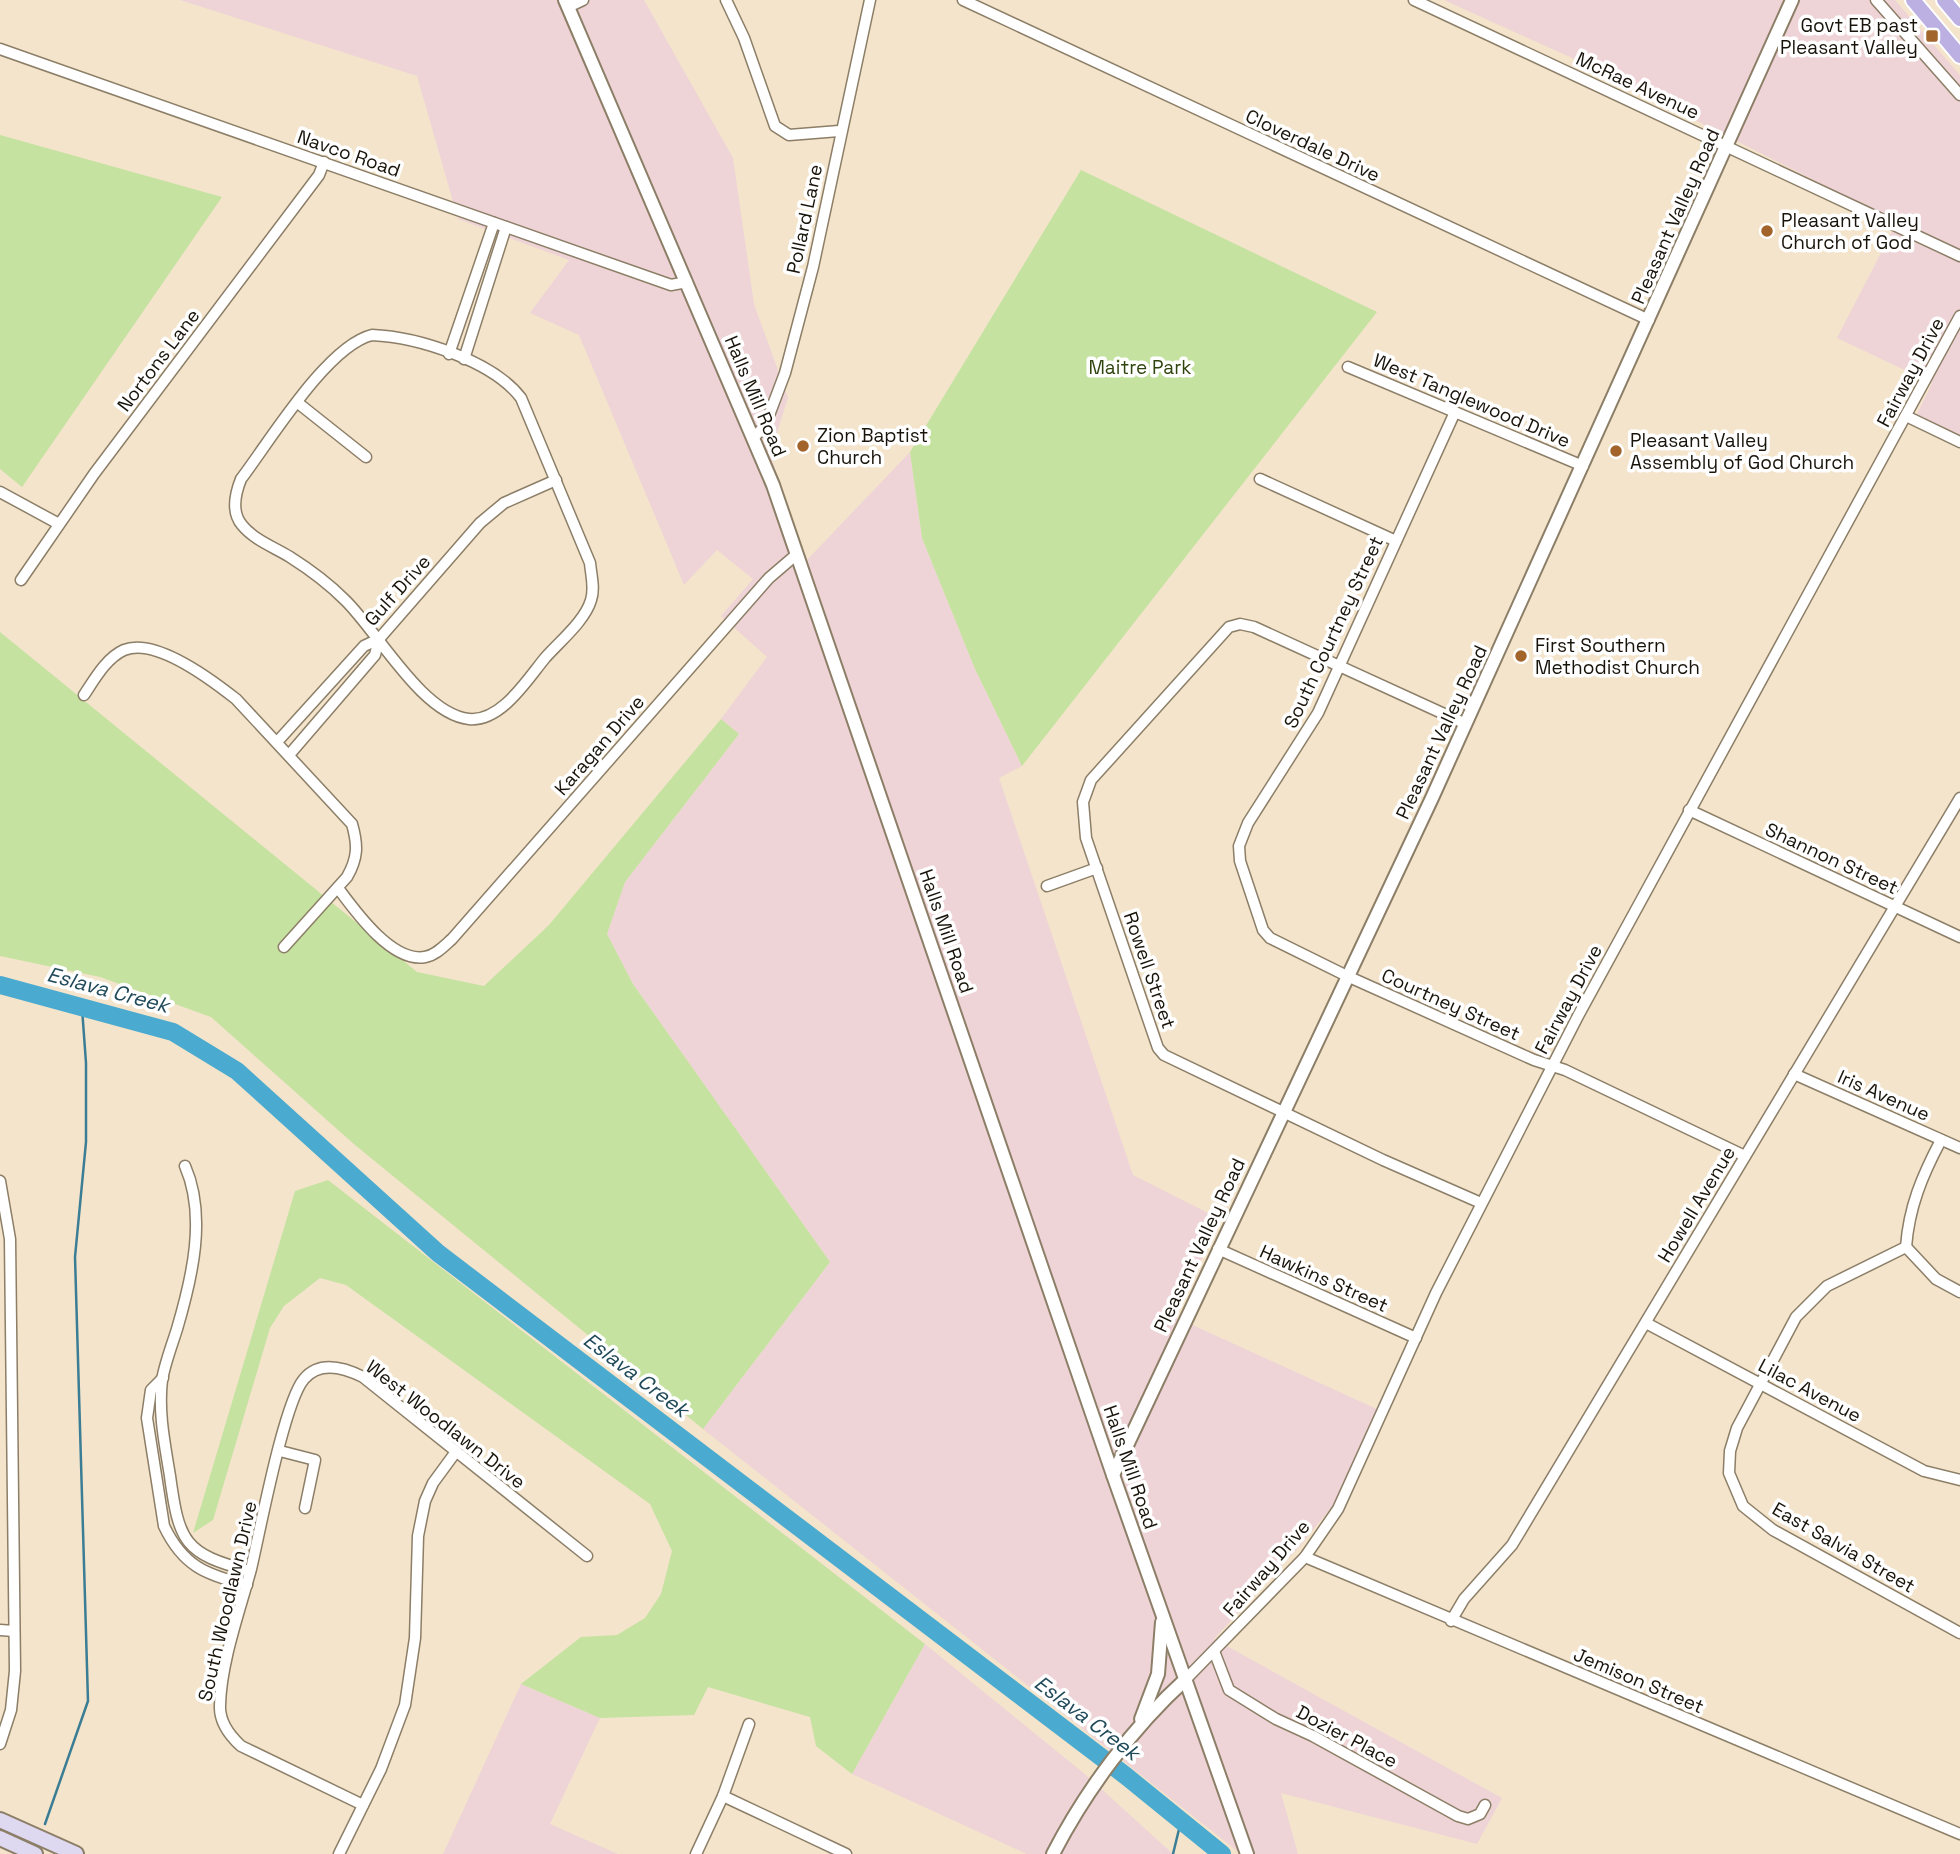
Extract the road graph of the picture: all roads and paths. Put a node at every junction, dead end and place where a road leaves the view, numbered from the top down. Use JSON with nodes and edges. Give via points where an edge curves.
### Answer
{"nodes":[{"id":1,"x":583,"y":0,"type":"edge"},
{"id":2,"x":726,"y":0,"type":"edge"},
{"id":3,"x":870,"y":0,"type":"edge"},
{"id":4,"x":963,"y":0,"type":"edge"},
{"id":5,"x":1414,"y":0,"type":"edge"},
{"id":6,"x":1792,"y":0,"type":"edge"},
{"id":7,"x":1876,"y":0,"type":"edge"},
{"id":8,"x":1913,"y":0,"type":"edge"},
{"id":9,"x":1944,"y":0,"type":"edge"},
{"id":10,"x":566,"y":4,"type":"edge"},
{"id":11,"x":1960,"y":19,"type":"edge"},
{"id":12,"x":0,"y":49,"type":"edge"},
{"id":13,"x":1960,"y":56,"type":"edge"},
{"id":14,"x":1960,"y":96,"type":"edge"},
{"id":15,"x":839,"y":131,"type":"junction"},
{"id":16,"x":1727,"y":147,"type":"junction"},
{"id":17,"x":324,"y":162,"type":"junction"},
{"id":18,"x":495,"y":223,"type":"junction"},
{"id":19,"x":506,"y":227,"type":"junction"},
{"id":20,"x":1960,"y":256,"type":"edge"},
{"id":21,"x":687,"y":282,"type":"junction"},
{"id":22,"x":1960,"y":316,"type":"edge"},
{"id":23,"x":1649,"y":320,"type":"junction"},
{"id":24,"x":449,"y":354,"type":"junction"},
{"id":25,"x":464,"y":359,"type":"junction"},
{"id":26,"x":1348,"y":367,"type":"dead end"},
{"id":27,"x":298,"y":403,"type":"junction"},
{"id":28,"x":1455,"y":412,"type":"junction"},
{"id":29,"x":1906,"y":416,"type":"junction"},
{"id":30,"x":754,"y":437,"type":"junction"},
{"id":31,"x":1960,"y":442,"type":"edge"},
{"id":32,"x":366,"y":457,"type":"dead end"},
{"id":33,"x":1583,"y":466,"type":"junction"},
{"id":34,"x":1259,"y":479,"type":"dead end"},
{"id":35,"x":556,"y":480,"type":"junction"},
{"id":36,"x":0,"y":492,"type":"edge"},
{"id":37,"x":59,"y":524,"type":"junction"},
{"id":38,"x":1396,"y":541,"type":"junction"},
{"id":39,"x":797,"y":554,"type":"junction"},
{"id":40,"x":21,"y":580,"type":"dead end"},
{"id":41,"x":379,"y":639,"type":"junction"},
{"id":42,"x":1339,"y":665,"type":"junction"},
{"id":43,"x":329,"y":685,"type":"junction"},
{"id":44,"x":84,"y":695,"type":"dead end"},
{"id":45,"x":341,"y":695,"type":"junction"},
{"id":46,"x":1466,"y":724,"type":"junction"},
{"id":47,"x":277,"y":742,"type":"junction"},
{"id":48,"x":289,"y":755,"type":"junction"},
{"id":49,"x":1960,"y":798,"type":"edge"},
{"id":50,"x":1689,"y":810,"type":"junction"},
{"id":51,"x":1097,"y":868,"type":"junction"},
{"id":52,"x":1047,"y":886,"type":"dead end"},
{"id":53,"x":338,"y":888,"type":"junction"},
{"id":54,"x":1895,"y":907,"type":"junction"},
{"id":55,"x":1960,"y":937,"type":"edge"},
{"id":56,"x":285,"y":947,"type":"dead end"},
{"id":57,"x":1347,"y":976,"type":"junction"},
{"id":58,"x":1553,"y":1066,"type":"junction"},
{"id":59,"x":1794,"y":1074,"type":"junction"},
{"id":60,"x":1282,"y":1113,"type":"junction"},
{"id":61,"x":1941,"y":1140,"type":"junction"},
{"id":62,"x":1960,"y":1148,"type":"edge"},
{"id":63,"x":1745,"y":1156,"type":"junction"},
{"id":64,"x":185,"y":1166,"type":"dead end"},
{"id":65,"x":0,"y":1181,"type":"edge"},
{"id":66,"x":1481,"y":1203,"type":"junction"},
{"id":67,"x":1906,"y":1247,"type":"junction"},
{"id":68,"x":1218,"y":1249,"type":"junction"},
{"id":69,"x":1960,"y":1293,"type":"edge"},
{"id":70,"x":1646,"y":1323,"type":"junction"},
{"id":71,"x":1416,"y":1338,"type":"junction"},
{"id":72,"x":163,"y":1378,"type":"junction"},
{"id":73,"x":1761,"y":1383,"type":"junction"},
{"id":74,"x":280,"y":1451,"type":"junction"},
{"id":75,"x":455,"y":1453,"type":"junction"},
{"id":76,"x":1113,"y":1475,"type":"junction"},
{"id":77,"x":1960,"y":1480,"type":"edge"},
{"id":78,"x":305,"y":1508,"type":"dead end"},
{"id":79,"x":587,"y":1556,"type":"dead end"},
{"id":80,"x":1304,"y":1557,"type":"junction"},
{"id":81,"x":250,"y":1572,"type":"junction"},
{"id":82,"x":247,"y":1585,"type":"junction"},
{"id":83,"x":1161,"y":1611,"type":"junction"},
{"id":84,"x":1451,"y":1621,"type":"junction"},
{"id":85,"x":0,"y":1630,"type":"edge"},
{"id":86,"x":15,"y":1631,"type":"junction"},
{"id":87,"x":1960,"y":1633,"type":"edge"},
{"id":88,"x":1214,"y":1651,"type":"junction"},
{"id":89,"x":1186,"y":1679,"type":"junction"},
{"id":90,"x":749,"y":1724,"type":"dead end"},
{"id":91,"x":1130,"y":1741,"type":"junction"},
{"id":92,"x":0,"y":1744,"type":"edge"},
{"id":93,"x":723,"y":1796,"type":"junction"},
{"id":94,"x":363,"y":1805,"type":"junction"},
{"id":95,"x":1485,"y":1805,"type":"dead end"},
{"id":96,"x":0,"y":1820,"type":"edge"},
{"id":97,"x":1960,"y":1834,"type":"edge"},
{"id":98,"x":0,"y":1838,"type":"edge"},
{"id":99,"x":35,"y":1854,"type":"edge"},
{"id":100,"x":76,"y":1854,"type":"edge"},
{"id":101,"x":339,"y":1854,"type":"edge"},
{"id":102,"x":696,"y":1854,"type":"edge"},
{"id":103,"x":846,"y":1854,"type":"edge"},
{"id":104,"x":1053,"y":1854,"type":"edge"},
{"id":105,"x":1247,"y":1854,"type":"edge"}],
"edges":[{"from":1,"to":10,"type":"street"},
{"from":2,"to":15,"type":"street","via":[[775,126],[789,135]]},
{"from":3,"to":15,"type":"street","name":"Pollard Lane"},
{"from":4,"to":23,"type":"street","name":"Cloverdale Drive"},
{"from":5,"to":16,"type":"street","name":"McRae Avenue"},
{"from":6,"to":16,"type":"street","name":"Pleasant Valley Road"},
{"from":7,"to":14,"type":"street"},
{"from":8,"to":13,"type":"main road"},
{"from":9,"to":11,"type":"main road"},
{"from":10,"to":21,"type":"street","name":"Halls Mill Road"},
{"from":12,"to":17,"type":"street","name":"Navco Road"},
{"from":15,"to":30,"type":"street","name":"Pollard Lane","via":[[813,267],[785,373],[765,426]]},
{"from":16,"to":20,"type":"street","name":"McRae Avenue"},
{"from":16,"to":23,"type":"street","name":"Pleasant Valley Road"},
{"from":17,"to":18,"type":"street","name":"Navco Road"},
{"from":17,"to":37,"type":"street","name":"Nortons Lane","via":[[319,175]]},
{"from":18,"to":19,"type":"street","name":"Navco Road"},
{"from":18,"to":24,"type":"street"},
{"from":19,"to":21,"type":"street","name":"Navco Road","via":[[671,285]]},
{"from":19,"to":25,"type":"street"},
{"from":21,"to":30,"type":"street","name":"Halls Mill Road"},
{"from":22,"to":29,"type":"street","name":"Fairway Drive"},
{"from":23,"to":33,"type":"street","name":"Pleasant Valley Road"},
{"from":24,"to":25,"type":"street"},
{"from":24,"to":27,"type":"street","via":[[393,336],[372,335],[353,341],[335,354]]},
{"from":25,"to":35,"type":"street","via":[[495,372],[514,389]]},
{"from":26,"to":28,"type":"street","name":"West Tanglewood Drive"},
{"from":27,"to":32,"type":"street"},
{"from":27,"to":41,"type":"street","via":[[241,479],[236,513],[254,536],[345,600]]},
{"from":28,"to":33,"type":"street","name":"West Tanglewood Drive"},
{"from":28,"to":38,"type":"street","name":"South Courtney Street"},
{"from":29,"to":31,"type":"street"},
{"from":29,"to":50,"type":"street","name":"Fairway Drive"},
{"from":30,"to":39,"type":"street","name":"Halls Mill Road"},
{"from":33,"to":46,"type":"street","name":"Pleasant Valley Road"},
{"from":34,"to":38,"type":"street"},
{"from":35,"to":41,"type":"street","name":"Gulf Drive","via":[[504,503],[480,523]]},
{"from":35,"to":41,"type":"street","via":[[590,563],[592,599],[495,713],[481,719],[434,705]]},
{"from":36,"to":37,"type":"street"},
{"from":37,"to":40,"type":"street","name":"Nortons Lane"},
{"from":38,"to":42,"type":"street","name":"South Courtney Street"},
{"from":39,"to":53,"type":"street","name":"Karagan Drive","via":[[769,578],[452,939],[426,957],[395,949]]},
{"from":39,"to":76,"type":"street","name":"Halls Mill Road"},
{"from":41,"to":43,"type":"street","name":"Gulf Drive","via":[[364,646]]},
{"from":41,"to":45,"type":"street","via":[[375,655]]},
{"from":42,"to":46,"type":"street"},
{"from":42,"to":51,"type":"street","name":"Rowell Street","via":[[1254,627],[1240,624],[1219,635],[1086,792],[1082,815]]},
{"from":42,"to":57,"type":"street","name":"South Courtney Street","via":[[1318,713],[1248,823],[1239,846],[1263,930],[1280,944]]},
{"from":43,"to":45,"type":"street"},
{"from":43,"to":47,"type":"street","name":"Gulf Drive"},
{"from":44,"to":47,"type":"street","via":[[122,650],[158,650],[216,683]]},
{"from":45,"to":48,"type":"street"},
{"from":46,"to":57,"type":"street","name":"Pleasant Valley Road"},
{"from":47,"to":48,"type":"street"},
{"from":48,"to":53,"type":"street","via":[[352,824],[355,864]]},
{"from":49,"to":54,"type":"street","name":"Howell Avenue"},
{"from":50,"to":54,"type":"street","name":"Shannon Street"},
{"from":50,"to":58,"type":"street","name":"Fairway Drive"},
{"from":51,"to":52,"type":"street"},
{"from":51,"to":60,"type":"street","name":"Rowell Street","via":[[1158,1048],[1171,1061]]},
{"from":53,"to":56,"type":"street"},
{"from":54,"to":55,"type":"street","name":"Shannon Street"},
{"from":54,"to":59,"type":"street","name":"Howell Avenue"},
{"from":57,"to":58,"type":"street","name":"Courtney Street"},
{"from":57,"to":60,"type":"street","name":"Pleasant Valley Road"},
{"from":58,"to":63,"type":"street","name":"Courtney Street"},
{"from":58,"to":66,"type":"street","name":"Fairway Drive"},
{"from":59,"to":61,"type":"street","name":"Iris Avenue"},
{"from":59,"to":63,"type":"street","name":"Howell Avenue"},
{"from":60,"to":66,"type":"street","name":"Rowell Street"},
{"from":60,"to":68,"type":"street","name":"Pleasant Valley Road"},
{"from":61,"to":62,"type":"street","name":"Iris Avenue"},
{"from":61,"to":67,"type":"street","via":[[1919,1181],[1908,1218]]},
{"from":63,"to":70,"type":"street","name":"Howell Avenue"},
{"from":64,"to":72,"type":"street","via":[[196,1201],[194,1238],[189,1283]]},
{"from":65,"to":86,"type":"street","via":[[10,1239]]},
{"from":66,"to":71,"type":"street","name":"Fairway Drive"},
{"from":67,"to":69,"type":"street","via":[[1936,1279]]},
{"from":67,"to":73,"type":"street","via":[[1867,1264],[1810,1300]]},
{"from":68,"to":71,"type":"street","name":"Hawkins Street"},
{"from":68,"to":76,"type":"street","name":"Pleasant Valley Road"},
{"from":70,"to":73,"type":"street","name":"Lilac Avenue"},
{"from":70,"to":84,"type":"street","name":"Howell Avenue","via":[[1511,1545]]},
{"from":71,"to":80,"type":"street","name":"Fairway Drive","via":[[1345,1497]]},
{"from":72,"to":81,"type":"street","via":[[162,1424],[181,1534],[203,1556]]},
{"from":72,"to":82,"type":"street","via":[[151,1390],[147,1418],[164,1526],[171,1541],[198,1569]]},
{"from":73,"to":77,"type":"street","name":"Lilac Avenue","via":[[1924,1471]]},
{"from":73,"to":87,"type":"street","name":"East Salvia Street","via":[[1730,1451],[1729,1473],[1743,1506],[1773,1530]]},
{"from":74,"to":75,"type":"street","name":"West Woodlawn Drive","via":[[294,1395],[304,1378],[333,1366],[363,1377]]},
{"from":74,"to":78,"type":"street","via":[[315,1460]]},
{"from":74,"to":81,"type":"street","name":"South Woodlawn Drive"},
{"from":75,"to":79,"type":"street","name":"West Woodlawn Drive"},
{"from":75,"to":94,"type":"street","via":[[425,1501],[418,1536],[415,1638],[405,1705]]},
{"from":76,"to":83,"type":"street","name":"Halls Mill Road"},
{"from":80,"to":84,"type":"street","name":"Jemison Street"},
{"from":80,"to":88,"type":"street","name":"Fairway Drive"},
{"from":81,"to":82,"type":"street","name":"South Woodlawn Drive"},
{"from":82,"to":94,"type":"street","name":"South Woodlawn Drive","via":[[220,1716],[241,1746]]},
{"from":83,"to":89,"type":"street","name":"Halls Mill Road"},
{"from":83,"to":91,"type":"street","via":[[1158,1674]]},
{"from":84,"to":97,"type":"street","name":"Jemison Street"},
{"from":85,"to":86,"type":"street"},
{"from":86,"to":92,"type":"street","via":[[14,1689]]},
{"from":88,"to":89,"type":"street","name":"Fairway Drive"},
{"from":88,"to":95,"type":"street","name":"Dozier Place","via":[[1228,1690],[1276,1719],[1458,1816],[1468,1819]]},
{"from":89,"to":91,"type":"street","via":[[1158,1704]]},
{"from":89,"to":105,"type":"street","name":"Halls Mill Road"},
{"from":90,"to":93,"type":"street"},
{"from":91,"to":104,"type":"street","via":[[1071,1818]]},
{"from":93,"to":102,"type":"street"},
{"from":93,"to":103,"type":"street"},
{"from":94,"to":101,"type":"street"},
{"from":96,"to":100,"type":"main road"},
{"from":98,"to":99,"type":"main road"}]}
